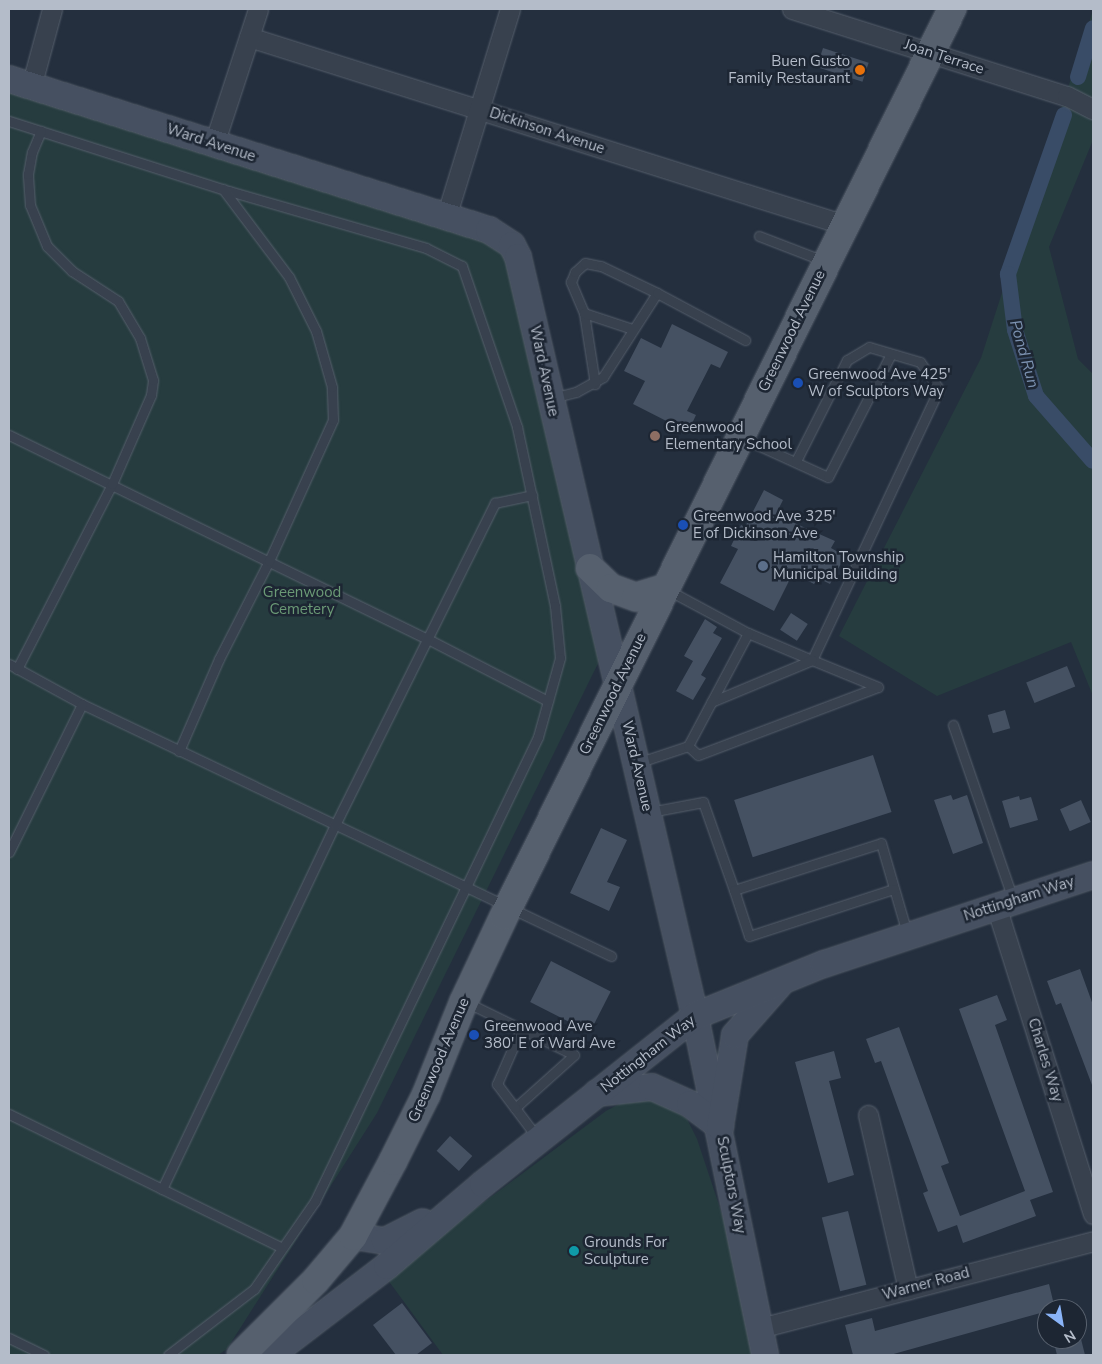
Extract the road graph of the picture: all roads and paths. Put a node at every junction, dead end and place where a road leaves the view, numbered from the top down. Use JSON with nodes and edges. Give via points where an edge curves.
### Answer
{"nodes":[{"id":1,"x":52,"y":9,"type":"edge"},
{"id":2,"x":258,"y":9,"type":"edge"},
{"id":3,"x":510,"y":9,"type":"edge"},
{"id":4,"x":792,"y":9,"type":"edge"},
{"id":5,"x":952,"y":9,"type":"edge"},
{"id":6,"x":249,"y":37,"type":"junction"},
{"id":7,"x":930,"y":52,"type":"junction"},
{"id":8,"x":20,"y":83,"type":"edge"},
{"id":9,"x":1093,"y":109,"type":"edge"},
{"id":10,"x":479,"y":110,"type":"junction"},
{"id":11,"x":9,"y":121,"type":"edge"},
{"id":12,"x":41,"y":131,"type":"junction"},
{"id":13,"x":214,"y":144,"type":"junction"},
{"id":14,"x":222,"y":189,"type":"junction"},
{"id":15,"x":446,"y":217,"type":"junction"},
{"id":16,"x":845,"y":225,"type":"junction"},
{"id":17,"x":759,"y":236,"type":"dead end"},
{"id":18,"x":827,"y":262,"type":"junction"},
{"id":19,"x":657,"y":293,"type":"junction"},
{"id":20,"x":584,"y":313,"type":"junction"},
{"id":21,"x":632,"y":329,"type":"junction"},
{"id":22,"x":746,"y":340,"type":"dead end"},
{"id":23,"x":890,"y":354,"type":"junction"},
{"id":24,"x":595,"y":384,"type":"junction"},
{"id":25,"x":550,"y":399,"type":"junction"},
{"id":26,"x":9,"y":435,"type":"edge"},
{"id":27,"x":740,"y":437,"type":"junction"},
{"id":28,"x":796,"y":461,"type":"junction"},
{"id":29,"x":112,"y":484,"type":"junction"},
{"id":30,"x":532,"y":495,"type":"junction"},
{"id":31,"x":269,"y":561,"type":"junction"},
{"id":32,"x":590,"y":568,"type":"junction"},
{"id":33,"x":665,"y":588,"type":"junction"},
{"id":34,"x":748,"y":633,"type":"junction"},
{"id":35,"x":427,"y":638,"type":"junction"},
{"id":36,"x":812,"y":660,"type":"junction"},
{"id":37,"x":9,"y":664,"type":"edge"},
{"id":38,"x":17,"y":669,"type":"junction"},
{"id":39,"x":618,"y":684,"type":"junction"},
{"id":40,"x":548,"y":701,"type":"junction"},
{"id":41,"x":711,"y":702,"type":"junction"},
{"id":42,"x":82,"y":704,"type":"junction"},
{"id":43,"x":952,"y":725,"type":"dead end"},
{"id":44,"x":688,"y":746,"type":"junction"},
{"id":45,"x":179,"y":751,"type":"junction"},
{"id":46,"x":636,"y":764,"type":"junction"},
{"id":47,"x":647,"y":812,"type":"junction"},
{"id":48,"x":335,"y":825,"type":"junction"},
{"id":49,"x":9,"y":852,"type":"edge"},
{"id":50,"x":1093,"y":875,"type":"edge"},
{"id":51,"x":469,"y":886,"type":"junction"},
{"id":52,"x":894,"y":889,"type":"junction"},
{"id":53,"x":734,"y":890,"type":"junction"},
{"id":54,"x":1005,"y":904,"type":"junction"},
{"id":55,"x":508,"y":907,"type":"junction"},
{"id":56,"x":908,"y":936,"type":"junction"},
{"id":57,"x":610,"y":956,"type":"dead end"},
{"id":58,"x":783,"y":980,"type":"junction"},
{"id":59,"x":464,"y":1001,"type":"junction"},
{"id":60,"x":695,"y":1016,"type":"junction"},
{"id":61,"x":521,"y":1029,"type":"junction"},
{"id":62,"x":597,"y":1093,"type":"junction"},
{"id":63,"x":515,"y":1108,"type":"junction"},
{"id":64,"x":9,"y":1114,"type":"edge"},
{"id":65,"x":868,"y":1115,"type":"dead end"},
{"id":66,"x":720,"y":1127,"type":"junction"},
{"id":67,"x":539,"y":1140,"type":"junction"},
{"id":68,"x":483,"y":1184,"type":"junction"},
{"id":69,"x":162,"y":1189,"type":"junction"},
{"id":70,"x":1093,"y":1214,"type":"edge"},
{"id":71,"x":353,"y":1236,"type":"junction"},
{"id":72,"x":1093,"y":1240,"type":"edge"},
{"id":73,"x":281,"y":1247,"type":"junction"},
{"id":74,"x":908,"y":1289,"type":"junction"},
{"id":75,"x":760,"y":1328,"type":"junction"},
{"id":76,"x":9,"y":1338,"type":"edge"},
{"id":77,"x":44,"y":1355,"type":"edge"},
{"id":78,"x":168,"y":1355,"type":"edge"},
{"id":79,"x":241,"y":1355,"type":"edge"},
{"id":80,"x":271,"y":1355,"type":"edge"},
{"id":81,"x":765,"y":1355,"type":"edge"}],
"edges":[{"from":1,"to":8,"type":"street"},
{"from":2,"to":6,"type":"street"},
{"from":3,"to":10,"type":"street"},
{"from":4,"to":7,"type":"street","name":"Joan Terrace"},
{"from":5,"to":7,"type":"main road","name":"Greenwood Avenue"},
{"from":6,"to":10,"type":"street","name":"Dickinson Avenue"},
{"from":6,"to":13,"type":"street"},
{"from":7,"to":9,"type":"street","name":"Joan Terrace","via":[[1067,96]]},
{"from":7,"to":16,"type":"main road","name":"Greenwood Avenue"},
{"from":8,"to":13,"type":"street","name":"Ward Avenue"},
{"from":10,"to":15,"type":"street"},
{"from":10,"to":16,"type":"street","name":"Dickinson Avenue"},
{"from":11,"to":12,"type":"lane"},
{"from":12,"to":14,"type":"lane"},
{"from":12,"to":29,"type":"lane","via":[[32,152],[28,174],[30,205],[47,246],[72,271],[118,301],[140,338],[153,380],[151,395]]},
{"from":13,"to":15,"type":"street","name":"Ward Avenue"},
{"from":14,"to":30,"type":"lane","via":[[426,248],[462,266],[517,427]]},
{"from":14,"to":31,"type":"lane","via":[[289,277],[316,331],[332,387],[333,420]]},
{"from":15,"to":25,"type":"street","name":"Ward Avenue","via":[[502,236],[518,257]]},
{"from":16,"to":18,"type":"main road","name":"Greenwood Avenue"},
{"from":17,"to":18,"type":"lane"},
{"from":18,"to":27,"type":"main road","name":"Greenwood Avenue"},
{"from":19,"to":20,"type":"lane","via":[[601,266],[585,263],[574,272],[571,282]]},
{"from":19,"to":21,"type":"lane"},
{"from":19,"to":22,"type":"lane"},
{"from":20,"to":21,"type":"lane"},
{"from":20,"to":24,"type":"lane"},
{"from":21,"to":24,"type":"lane","via":[[608,371]]},
{"from":23,"to":28,"type":"lane","via":[[868,347],[847,360]]},
{"from":23,"to":28,"type":"lane","via":[[828,477]]},
{"from":23,"to":36,"type":"lane","via":[[920,362],[939,389]]},
{"from":24,"to":25,"type":"lane"},
{"from":25,"to":32,"type":"street","name":"Ward Avenue"},
{"from":26,"to":29,"type":"lane"},
{"from":27,"to":28,"type":"lane"},
{"from":27,"to":33,"type":"main road","name":"Greenwood Avenue"},
{"from":29,"to":31,"type":"lane"},
{"from":29,"to":38,"type":"lane"},
{"from":30,"to":35,"type":"lane","via":[[495,504]]},
{"from":30,"to":40,"type":"lane","via":[[555,606],[560,658]]},
{"from":31,"to":35,"type":"lane"},
{"from":31,"to":45,"type":"lane","via":[[219,659]]},
{"from":32,"to":33,"type":"main road","via":[[611,588],[636,596]]},
{"from":32,"to":39,"type":"street","name":"Ward Avenue"},
{"from":33,"to":34,"type":"lane"},
{"from":33,"to":39,"type":"main road","name":"Greenwood Avenue"},
{"from":34,"to":36,"type":"lane"},
{"from":34,"to":41,"type":"lane"},
{"from":35,"to":40,"type":"lane"},
{"from":35,"to":48,"type":"lane"},
{"from":36,"to":41,"type":"lane"},
{"from":36,"to":44,"type":"lane","via":[[878,687],[698,756]]},
{"from":37,"to":38,"type":"lane"},
{"from":38,"to":42,"type":"lane"},
{"from":39,"to":46,"type":"street","name":"Ward Avenue"},
{"from":39,"to":55,"type":"main road","name":"Greenwood Avenue"},
{"from":40,"to":51,"type":"lane","via":[[538,737]]},
{"from":41,"to":44,"type":"lane"},
{"from":42,"to":45,"type":"lane"},
{"from":42,"to":49,"type":"lane"},
{"from":43,"to":54,"type":"lane"},
{"from":44,"to":46,"type":"lane"},
{"from":45,"to":48,"type":"lane"},
{"from":46,"to":47,"type":"street","name":"Ward Avenue"},
{"from":47,"to":53,"type":"lane","via":[[704,802]]},
{"from":47,"to":60,"type":"street","name":"Ward Avenue"},
{"from":48,"to":51,"type":"lane"},
{"from":48,"to":69,"type":"lane"},
{"from":50,"to":54,"type":"street","name":"Nottingham Way"},
{"from":51,"to":55,"type":"lane"},
{"from":51,"to":73,"type":"lane","via":[[386,1049],[315,1201]]},
{"from":52,"to":53,"type":"lane","via":[[749,936]]},
{"from":52,"to":53,"type":"lane","via":[[881,844]]},
{"from":52,"to":56,"type":"lane"},
{"from":54,"to":56,"type":"street","name":"Nottingham Way"},
{"from":54,"to":70,"type":"street","name":"Charles Way"},
{"from":55,"to":57,"type":"lane"},
{"from":55,"to":59,"type":"main road","name":"Greenwood Avenue"},
{"from":56,"to":58,"type":"street","name":"Nottingham Way"},
{"from":58,"to":60,"type":"street","name":"Nottingham Way"},
{"from":58,"to":66,"type":"street","via":[[735,1035]]},
{"from":59,"to":61,"type":"lane"},
{"from":59,"to":71,"type":"main road","name":"Greenwood Avenue","via":[[426,1094]]},
{"from":60,"to":62,"type":"street","name":"Nottingham Way"},
{"from":60,"to":66,"type":"street","name":"Sculptors Way"},
{"from":61,"to":63,"type":"lane","via":[[497,1084]]},
{"from":61,"to":63,"type":"lane","via":[[574,1055]]},
{"from":62,"to":66,"type":"street","via":[[652,1087],[690,1104]]},
{"from":62,"to":67,"type":"street","name":"Nottingham Way"},
{"from":63,"to":67,"type":"lane"},
{"from":64,"to":69,"type":"lane"},
{"from":65,"to":74,"type":"street"},
{"from":66,"to":75,"type":"street","name":"Sculptors Way"},
{"from":67,"to":68,"type":"street","name":"Nottingham Way"},
{"from":68,"to":71,"type":"street","via":[[385,1241]]},
{"from":68,"to":80,"type":"street","name":"Nottingham Way","via":[[387,1266]]},
{"from":69,"to":73,"type":"lane"},
{"from":71,"to":79,"type":"main road","name":"Greenwood Avenue","via":[[316,1280]]},
{"from":72,"to":74,"type":"street","name":"Warner Road"},
{"from":73,"to":78,"type":"lane","via":[[254,1288]]},
{"from":74,"to":75,"type":"street","name":"Warner Road"},
{"from":75,"to":81,"type":"street","name":"Sculptors Way"},
{"from":76,"to":77,"type":"lane"}]}
